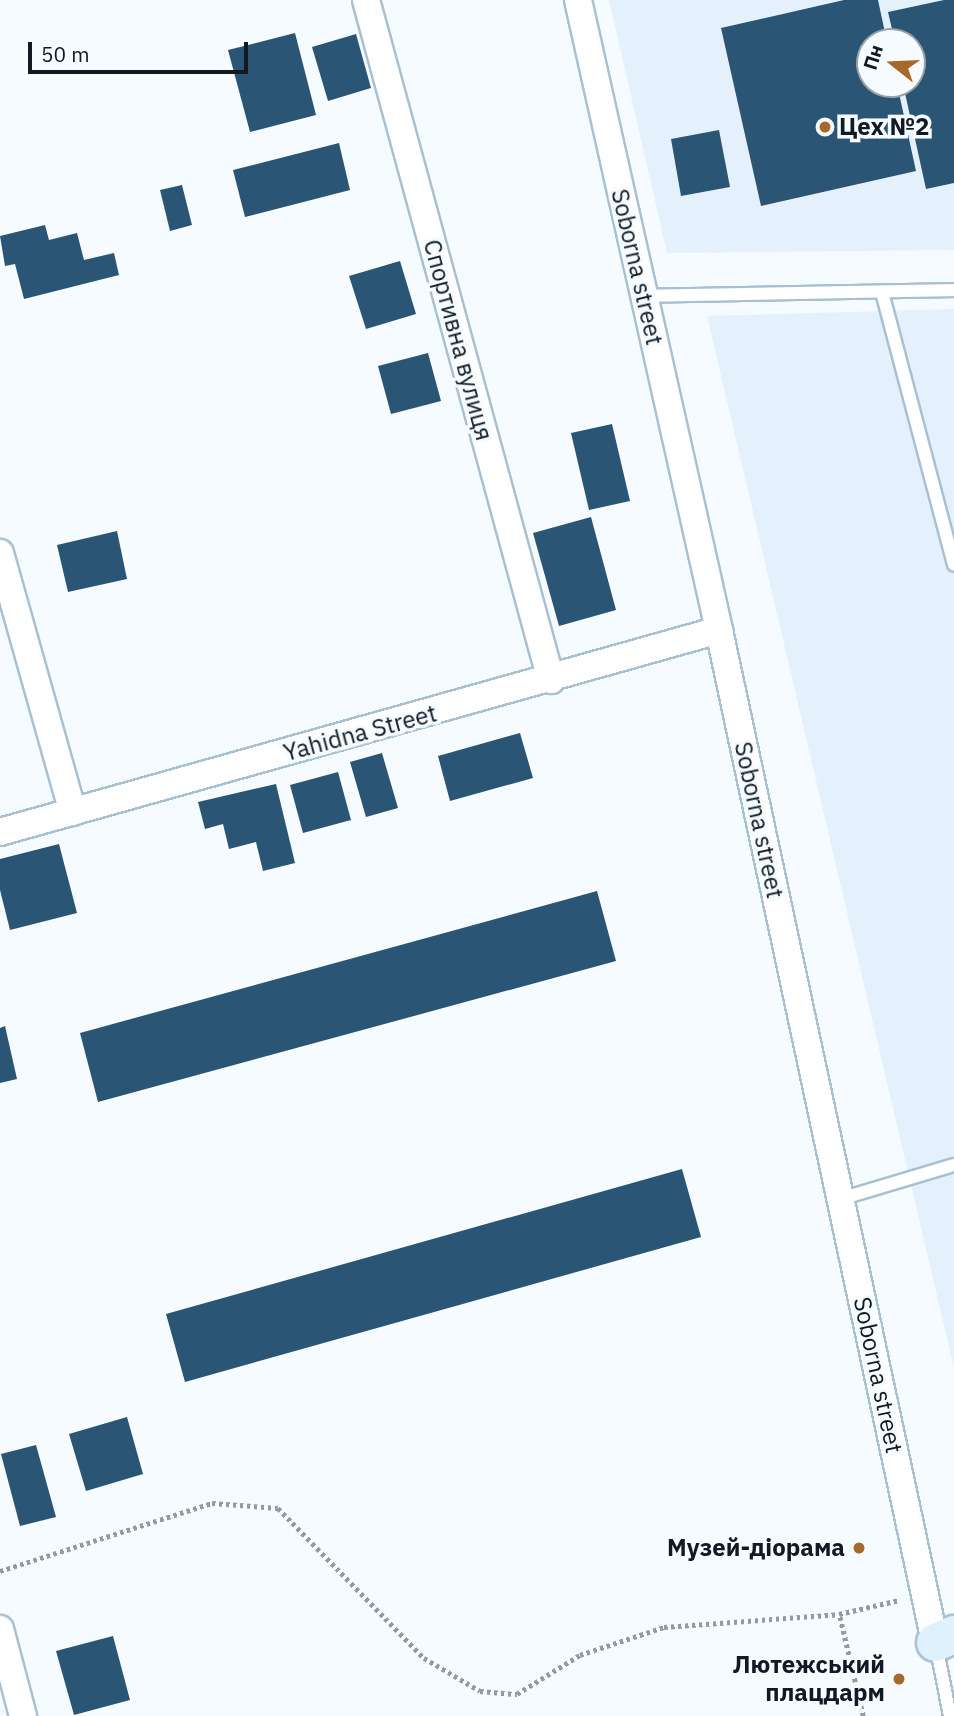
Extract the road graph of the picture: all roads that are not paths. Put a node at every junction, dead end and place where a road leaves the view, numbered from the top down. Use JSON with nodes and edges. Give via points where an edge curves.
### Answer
{"nodes":[{"id":1,"x":366,"y":0,"type":"edge"},
{"id":2,"x":578,"y":0,"type":"edge"},
{"id":3,"x":954,"y":290,"type":"edge"},
{"id":4,"x":883,"y":292,"type":"junction"},
{"id":5,"x":643,"y":296,"type":"junction"},
{"id":6,"x":0,"y":553,"type":"edge"},
{"id":7,"x":954,"y":565,"type":"edge"},
{"id":8,"x":719,"y":630,"type":"junction"},
{"id":9,"x":551,"y":680,"type":"junction"},
{"id":10,"x":73,"y":812,"type":"junction"},
{"id":11,"x":0,"y":832,"type":"edge"},
{"id":12,"x":954,"y":1165,"type":"edge"},
{"id":13,"x":840,"y":1199,"type":"junction"},
{"id":14,"x":0,"y":1629,"type":"edge"},
{"id":15,"x":944,"y":1638,"type":"edge"},
{"id":16,"x":23,"y":1716,"type":"edge"},
{"id":17,"x":950,"y":1716,"type":"edge"}],
"edges":[{"from":1,"to":9,"type":"street","name":"Спортивна вулиця"},
{"from":2,"to":5,"type":"street","name":"Soborna street"},
{"from":3,"to":4,"type":"lane"},
{"from":4,"to":5,"type":"lane"},
{"from":4,"to":7,"type":"lane"},
{"from":5,"to":8,"type":"street","name":"Soborna street"},
{"from":6,"to":10,"type":"street"},
{"from":8,"to":9,"type":"street","name":"Yahidna Street"},
{"from":8,"to":13,"type":"street","name":"Soborna street"},
{"from":9,"to":10,"type":"street","name":"Yahidna Street"},
{"from":10,"to":11,"type":"street","name":"Yahidna Street"},
{"from":12,"to":13,"type":"lane"},
{"from":13,"to":15,"type":"street","name":"Soborna street","via":[[926,1596]]},
{"from":14,"to":16,"type":"street"},
{"from":15,"to":17,"type":"lane"}]}
